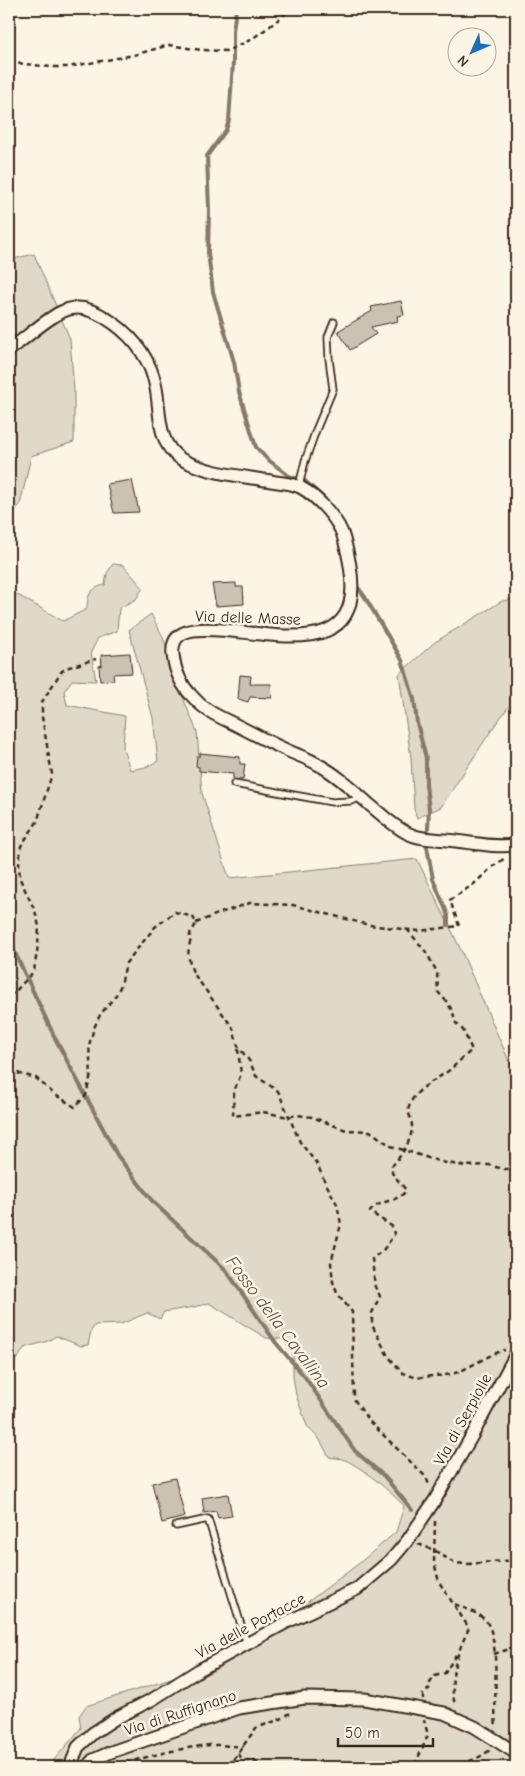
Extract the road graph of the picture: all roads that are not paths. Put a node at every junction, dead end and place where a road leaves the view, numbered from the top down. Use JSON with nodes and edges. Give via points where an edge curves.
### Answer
{"nodes":[{"id":1,"x":334,"y":322,"type":"dead end"},
{"id":2,"x":9,"y":350,"type":"edge"},
{"id":3,"x":299,"y":486,"type":"junction"},
{"id":4,"x":234,"y":784,"type":"dead end"},
{"id":5,"x":359,"y":796,"type":"junction"},
{"id":6,"x":513,"y":850,"type":"edge"},
{"id":7,"x":512,"y":1351,"type":"edge"},
{"id":8,"x":435,"y":1500,"type":"joint"},
{"id":9,"x":176,"y":1526,"type":"dead end"},
{"id":10,"x":247,"y":1644,"type":"junction"},
{"id":11,"x":516,"y":1753,"type":"edge"},
{"id":12,"x":70,"y":1767,"type":"edge"},
{"id":13,"x":88,"y":1767,"type":"edge"}],
"edges":[{"from":1,"to":3,"type":"lane","via":[[328,337],[333,389]]},
{"from":2,"to":3,"type":"street","name":"Via delle Masse","via":[[62,312],[79,307],[93,311],[119,326],[138,344],[155,380],[166,444],[174,454],[212,471]]},
{"from":3,"to":5,"type":"street","name":"Via delle Masse","via":[[324,506],[343,534],[351,578],[350,603],[343,619],[333,629],[316,636],[202,629],[183,632],[173,643],[172,652],[182,686],[202,707],[319,765]]},
{"from":4,"to":5,"type":"lane","via":[[332,802],[351,802]]},
{"from":5,"to":6,"type":"street","name":"Via delle Masse","via":[[410,835]]},
{"from":7,"to":8,"type":"street","name":"Via di Serpiolle","via":[[473,1434]]},
{"from":8,"to":10,"type":"street","name":"Via delle Portacce","via":[[392,1559],[357,1589]]},
{"from":9,"to":10,"type":"lane","via":[[208,1519]]},
{"from":10,"to":12,"type":"street","name":"Via delle Portacce","via":[[93,1733],[78,1747]]},
{"from":11,"to":13,"type":"street","name":"Via di Ruffignano","via":[[475,1727],[425,1708],[364,1699],[305,1698],[239,1708],[111,1752],[94,1760]]}]}
